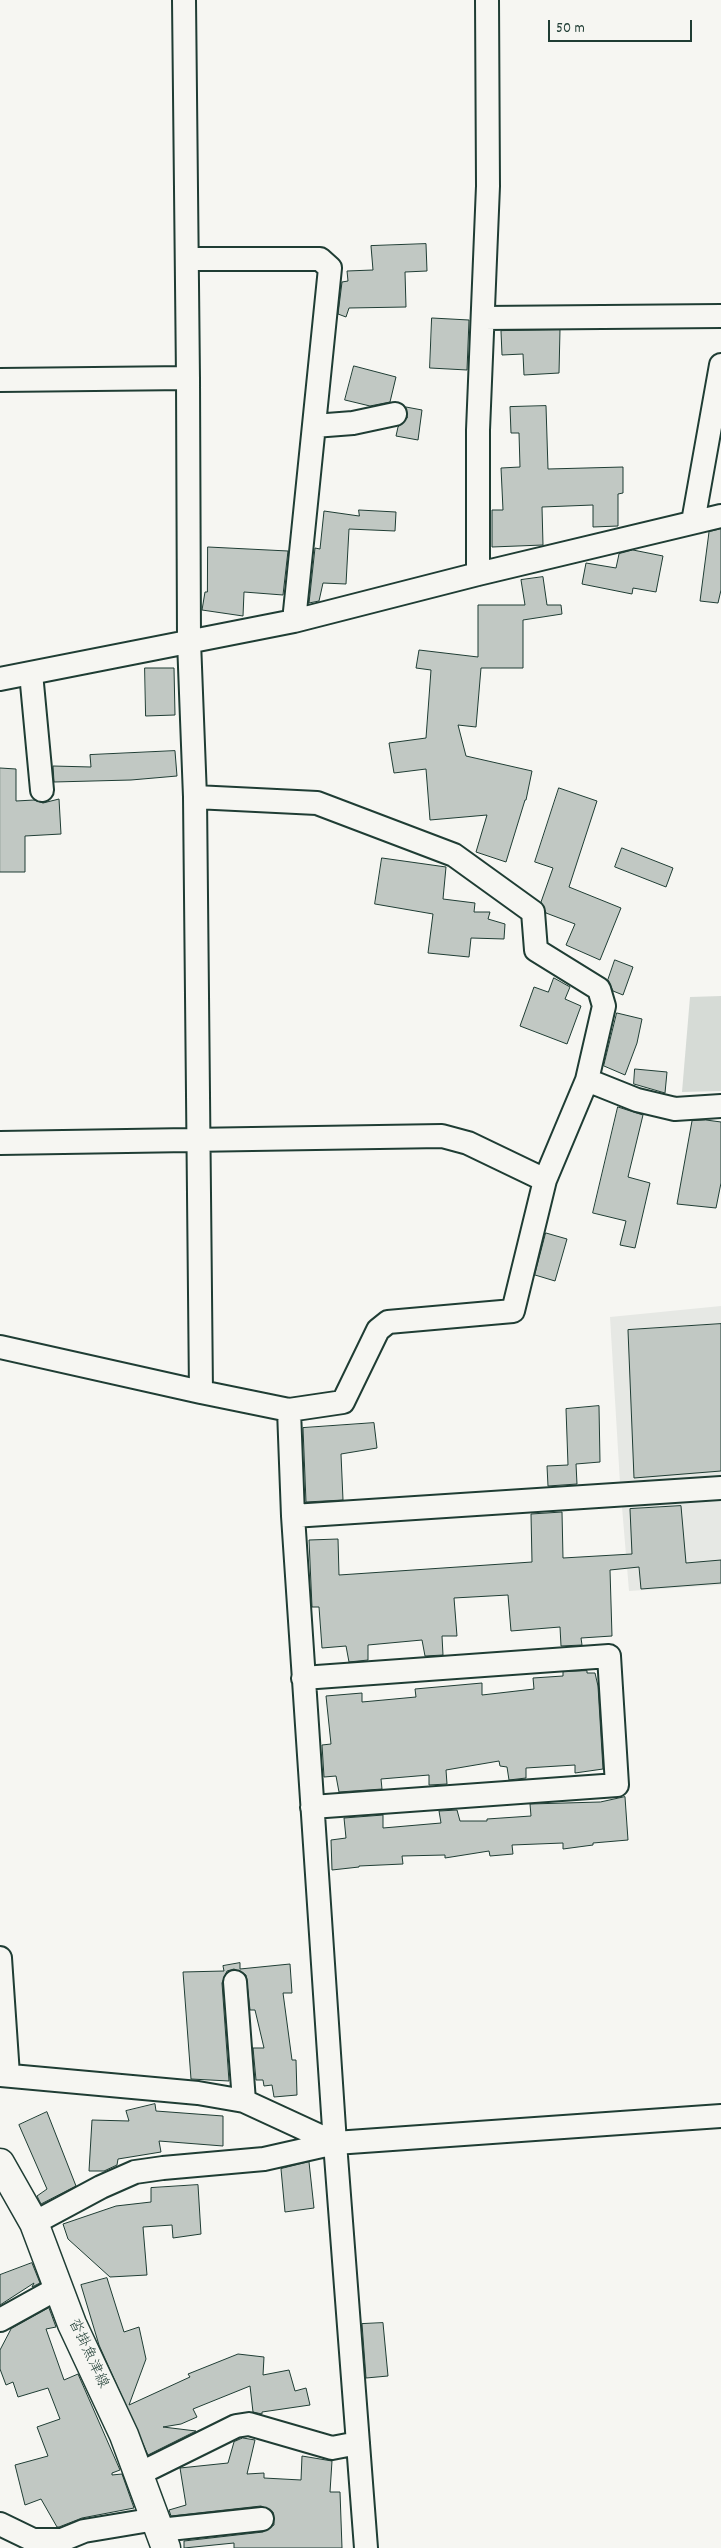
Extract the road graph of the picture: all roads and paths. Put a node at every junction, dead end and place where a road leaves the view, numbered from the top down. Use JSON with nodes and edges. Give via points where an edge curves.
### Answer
{"nodes":[{"id":1,"x":184,"y":0,"type":"edge"},
{"id":2,"x":487,"y":0,"type":"edge"},
{"id":3,"x":187,"y":259,"type":"junction"},
{"id":4,"x":721,"y":316,"type":"edge"},
{"id":5,"x":484,"y":318,"type":"junction"},
{"id":6,"x":721,"y":365,"type":"edge"},
{"id":7,"x":188,"y":378,"type":"junction"},
{"id":8,"x":0,"y":380,"type":"edge"},
{"id":9,"x":395,"y":414,"type":"dead end"},
{"id":10,"x":314,"y":426,"type":"junction"},
{"id":11,"x":721,"y":516,"type":"edge"},
{"id":12,"x":693,"y":522,"type":"junction"},
{"id":13,"x":478,"y":574,"type":"junction"},
{"id":14,"x":294,"y":621,"type":"junction"},
{"id":15,"x":189,"y":640,"type":"junction"},
{"id":16,"x":31,"y":673,"type":"junction"},
{"id":17,"x":0,"y":680,"type":"edge"},
{"id":18,"x":42,"y":790,"type":"dead end"},
{"id":19,"x":195,"y":797,"type":"junction"},
{"id":20,"x":586,"y":1080,"type":"junction"},
{"id":21,"x":721,"y":1106,"type":"edge"},
{"id":22,"x":198,"y":1141,"type":"junction"},
{"id":23,"x":0,"y":1143,"type":"edge"},
{"id":24,"x":545,"y":1180,"type":"junction"},
{"id":25,"x":0,"y":1347,"type":"edge"},
{"id":26,"x":201,"y":1392,"type":"junction"},
{"id":27,"x":289,"y":1410,"type":"junction"},
{"id":28,"x":721,"y":1488,"type":"edge"},
{"id":29,"x":293,"y":1516,"type":"junction"},
{"id":30,"x":304,"y":1678,"type":"junction"},
{"id":31,"x":312,"y":1807,"type":"junction"},
{"id":32,"x":0,"y":1958,"type":"edge"},
{"id":33,"x":235,"y":1982,"type":"dead end"},
{"id":34,"x":4,"y":2075,"type":"edge"},
{"id":35,"x":244,"y":2101,"type":"junction"},
{"id":36,"x":721,"y":2116,"type":"edge"},
{"id":37,"x":335,"y":2143,"type":"junction"},
{"id":38,"x":0,"y":2163,"type":"edge"},
{"id":39,"x":34,"y":2223,"type":"junction"},
{"id":40,"x":58,"y":2288,"type":"junction"},
{"id":41,"x":0,"y":2320,"type":"edge"},
{"id":42,"x":358,"y":2443,"type":"junction"},
{"id":43,"x":139,"y":2474,"type":"junction"},
{"id":44,"x":262,"y":2519,"type":"dead end"},
{"id":45,"x":0,"y":2524,"type":"edge"},
{"id":46,"x":161,"y":2532,"type":"edge"},
{"id":47,"x":366,"y":2548,"type":"edge"}],
"edges":[{"from":1,"to":3,"type":"street"},
{"from":2,"to":5,"type":"street","via":[[488,186]]},
{"from":3,"to":7,"type":"street"},
{"from":3,"to":10,"type":"street","via":[[320,259],[330,268]]},
{"from":4,"to":5,"type":"street"},
{"from":5,"to":13,"type":"street","via":[[478,430]]},
{"from":6,"to":12,"type":"street"},
{"from":7,"to":8,"type":"street"},
{"from":7,"to":15,"type":"street"},
{"from":9,"to":10,"type":"street","via":[[353,424]]},
{"from":10,"to":14,"type":"street"},
{"from":11,"to":12,"type":"street"},
{"from":12,"to":13,"type":"street"},
{"from":13,"to":14,"type":"street"},
{"from":14,"to":15,"type":"street"},
{"from":15,"to":16,"type":"street"},
{"from":15,"to":19,"type":"street"},
{"from":16,"to":17,"type":"street"},
{"from":16,"to":18,"type":"street"},
{"from":19,"to":20,"type":"street","via":[[317,803],[454,855],[533,912],[536,950],[599,989],[604,1006]]},
{"from":19,"to":22,"type":"street"},
{"from":20,"to":21,"type":"street","via":[[637,1100],[675,1109]]},
{"from":20,"to":24,"type":"street"},
{"from":22,"to":23,"type":"street"},
{"from":22,"to":24,"type":"street","via":[[442,1136],[468,1143]]},
{"from":22,"to":26,"type":"street"},
{"from":24,"to":27,"type":"street","via":[[513,1311],[388,1322],[378,1330],[344,1402]]},
{"from":25,"to":26,"type":"street"},
{"from":26,"to":27,"type":"street"},
{"from":27,"to":29,"type":"street"},
{"from":28,"to":29,"type":"street"},
{"from":29,"to":30,"type":"street"},
{"from":30,"to":31,"type":"street"},
{"from":30,"to":31,"type":"street","via":[[609,1656],[617,1785]]},
{"from":31,"to":37,"type":"street"},
{"from":32,"to":34,"type":"street"},
{"from":33,"to":35,"type":"street"},
{"from":34,"to":35,"type":"street","via":[[198,2093]]},
{"from":35,"to":37,"type":"street"},
{"from":36,"to":37,"type":"street"},
{"from":37,"to":39,"type":"street","via":[[264,2159],[135,2172]]},
{"from":37,"to":42,"type":"street"},
{"from":38,"to":39,"type":"main road","name":"沓掛魚津線"},
{"from":39,"to":40,"type":"main road","name":"沓掛魚津線"},
{"from":40,"to":41,"type":"street"},
{"from":40,"to":43,"type":"main road","name":"沓掛魚津線"},
{"from":42,"to":43,"type":"street","via":[[332,2448],[249,2424],[236,2426]]},
{"from":42,"to":47,"type":"street"},
{"from":43,"to":46,"type":"main road","name":"沓掛魚津線"},
{"from":44,"to":46,"type":"street"},
{"from":45,"to":46,"type":"street","via":[[33,2540],[62,2540],[84,2531]]}]}
